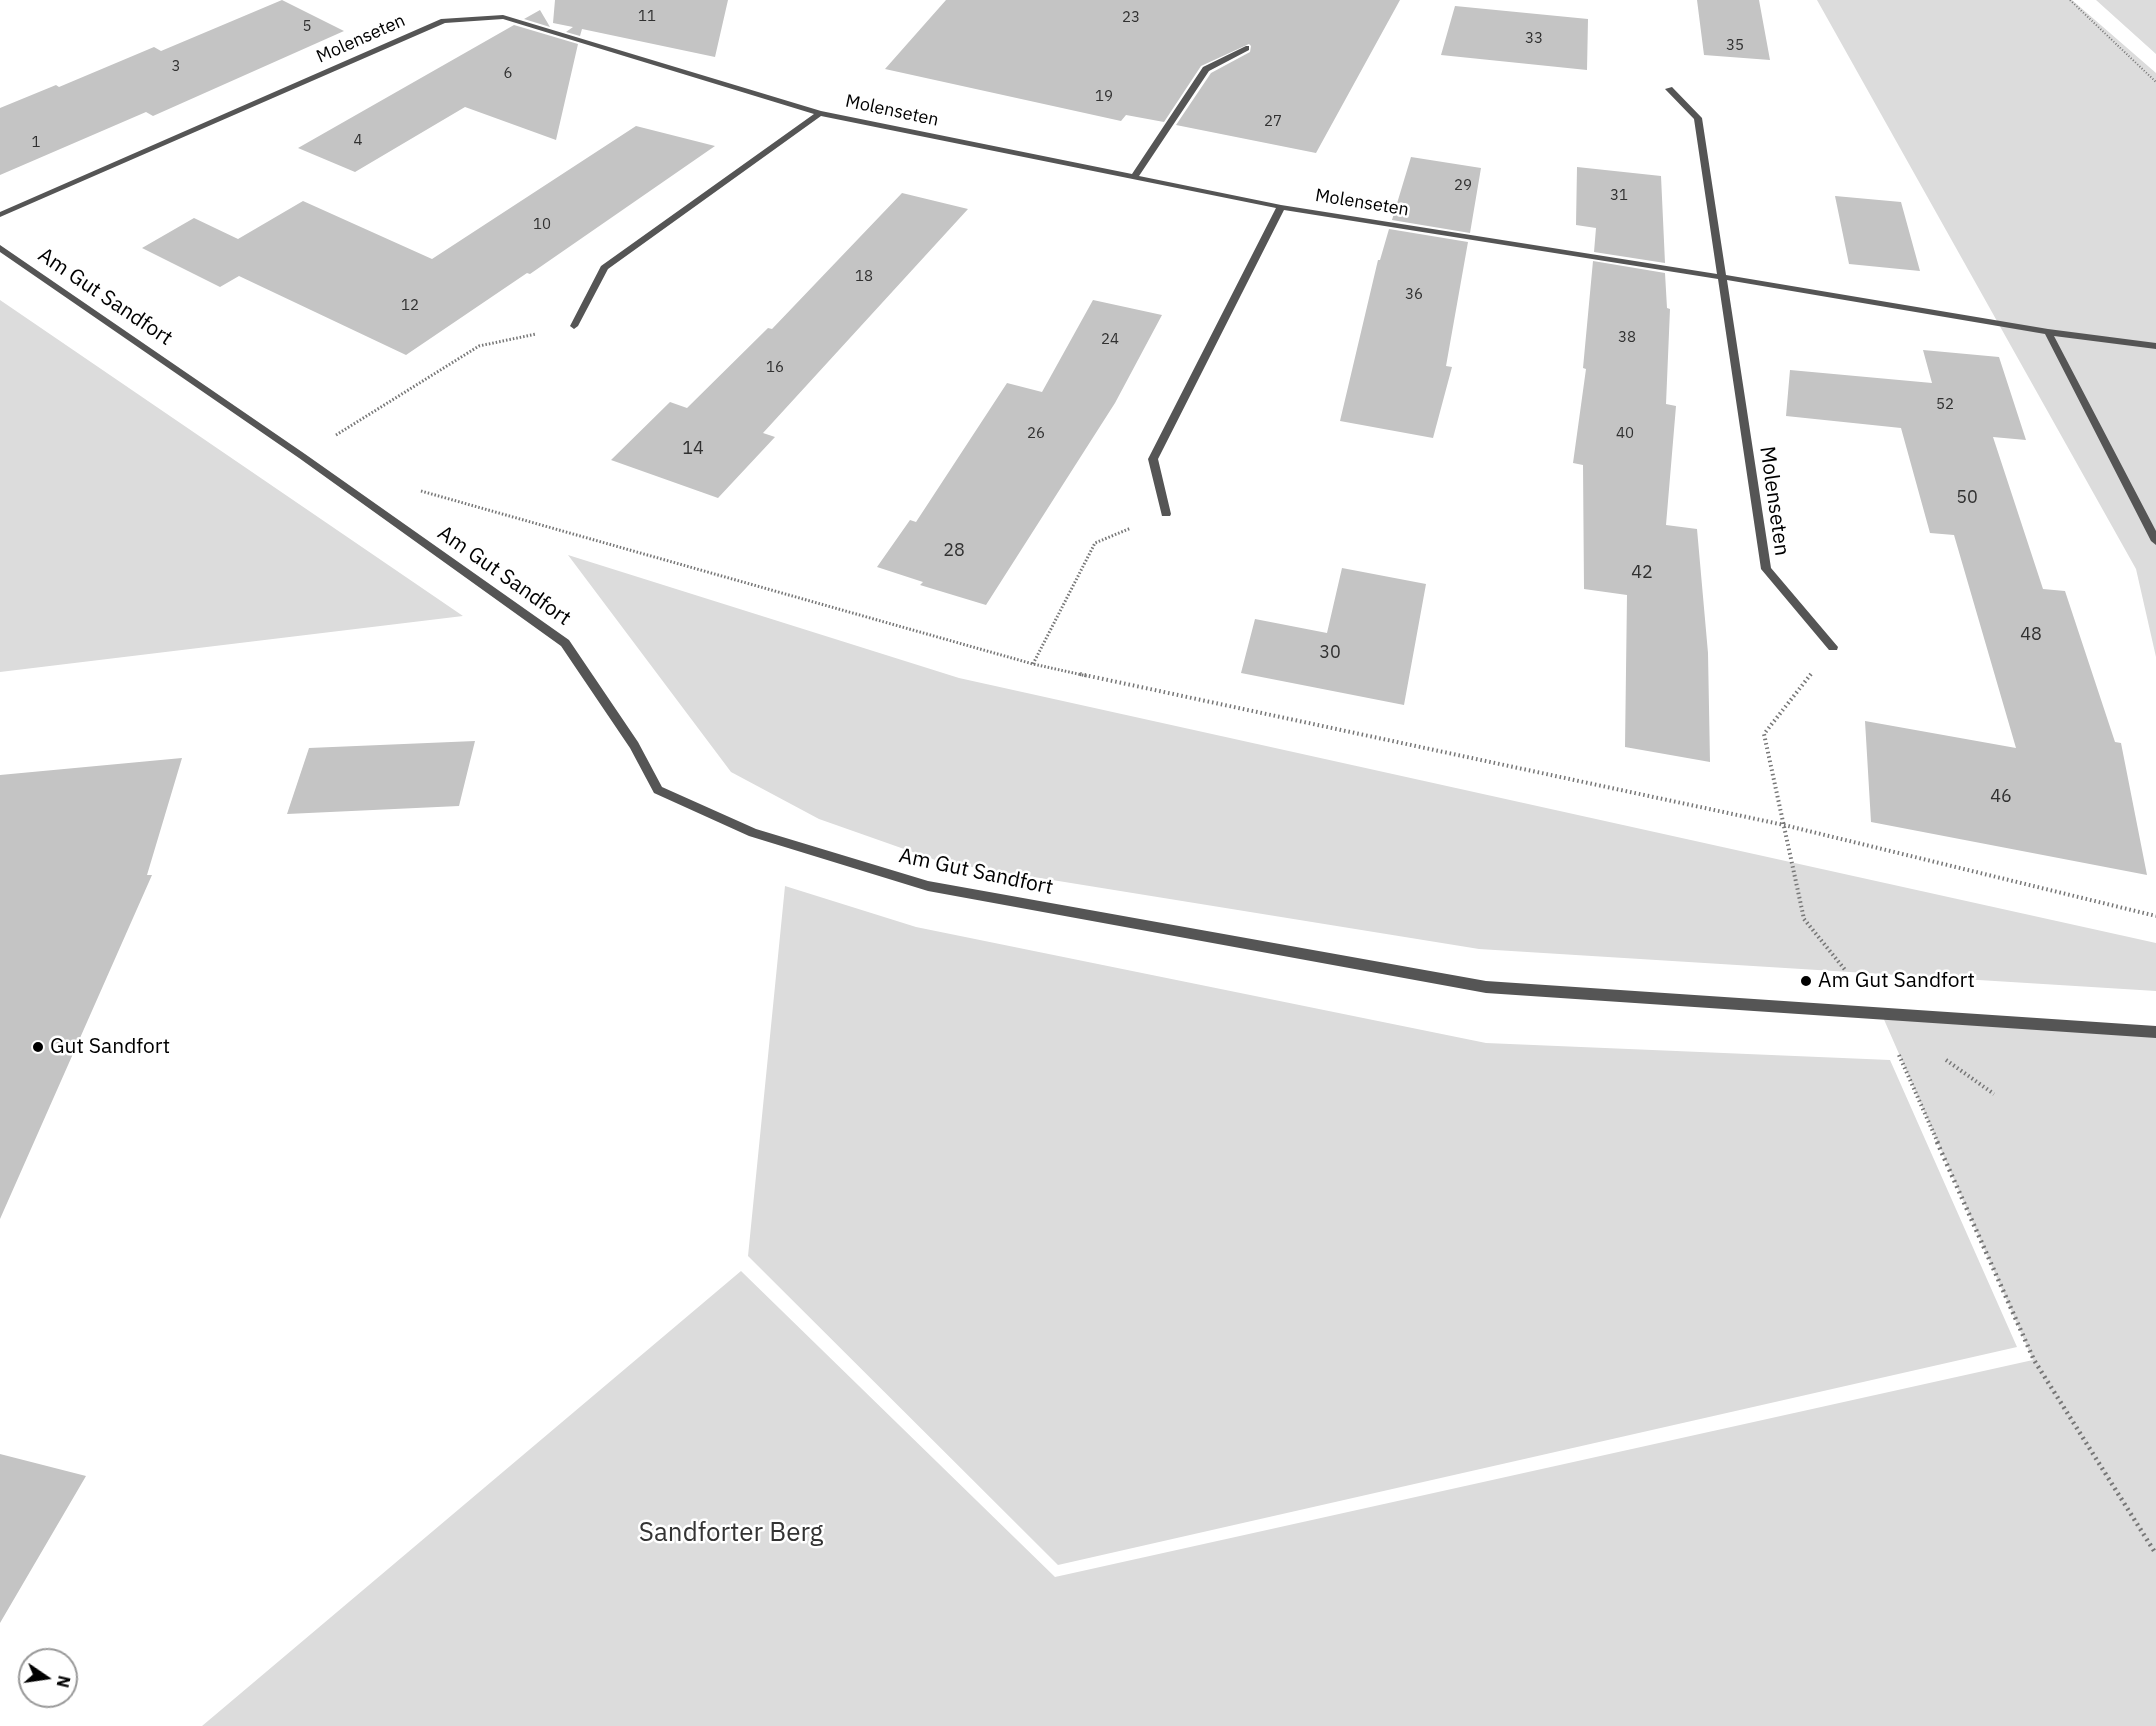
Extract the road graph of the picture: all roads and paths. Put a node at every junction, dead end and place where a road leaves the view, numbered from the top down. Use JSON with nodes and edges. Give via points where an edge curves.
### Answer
{"nodes":[{"id":1,"x":2070,"y":0,"type":"edge"},
{"id":2,"x":1246,"y":48,"type":"dead end"},
{"id":3,"x":2156,"y":82,"type":"edge"},
{"id":4,"x":1669,"y":89,"type":"dead end"},
{"id":5,"x":820,"y":113,"type":"junction"},
{"id":6,"x":1132,"y":178,"type":"junction"},
{"id":7,"x":1281,"y":207,"type":"junction"},
{"id":8,"x":0,"y":215,"type":"edge"},
{"id":9,"x":0,"y":248,"type":"edge"},
{"id":10,"x":1722,"y":277,"type":"junction"},
{"id":11,"x":574,"y":326,"type":"joint"},
{"id":12,"x":2048,"y":332,"type":"junction"},
{"id":13,"x":2156,"y":346,"type":"edge"},
{"id":14,"x":302,"y":456,"type":"junction"},
{"id":15,"x":416,"y":489,"type":"dead end"},
{"id":16,"x":1166,"y":514,"type":"joint"},
{"id":17,"x":2156,"y":541,"type":"edge"},
{"id":18,"x":1833,"y":646,"type":"joint"},
{"id":19,"x":1033,"y":664,"type":"junction"},
{"id":20,"x":1784,"y":825,"type":"junction"},
{"id":21,"x":2156,"y":916,"type":"edge"},
{"id":22,"x":1882,"y":1015,"type":"junction"},
{"id":23,"x":2156,"y":1032,"type":"edge"},
{"id":24,"x":2156,"y":1554,"type":"edge"}],
"edges":[{"from":1,"to":3,"type":"path"},
{"from":2,"to":6,"type":"street","via":[[1206,69]]},
{"from":4,"to":10,"type":"street","name":"Molenseten","via":[[1698,118]]},
{"from":5,"to":6,"type":"street","name":"Molenseten"},
{"from":5,"to":8,"type":"street","name":"Molenseten","via":[[503,17],[444,21]]},
{"from":5,"to":11,"type":"street","name":"Molenseten","via":[[604,268]]},
{"from":6,"to":7,"type":"street","name":"Molenseten"},
{"from":7,"to":10,"type":"street","name":"Molenseten"},
{"from":7,"to":16,"type":"street","via":[[1153,459]]},
{"from":9,"to":14,"type":"street","name":"Am Gut Sandfort"},
{"from":10,"to":12,"type":"street","name":"Molenseten"},
{"from":10,"to":18,"type":"street","name":"Molenseten","via":[[1766,569]]},
{"from":11,"to":14,"type":"path","via":[[479,346]]},
{"from":12,"to":13,"type":"street","name":"Molenseten"},
{"from":12,"to":17,"type":"street"},
{"from":14,"to":22,"type":"street","name":"Am Gut Sandfort","via":[[565,643],[634,745],[658,790],[753,833],[928,886],[1486,987]]},
{"from":15,"to":19,"type":"path"},
{"from":16,"to":19,"type":"path","via":[[1095,543]]},
{"from":18,"to":20,"type":"path","via":[[1764,734]]},
{"from":19,"to":20,"type":"path"},
{"from":20,"to":21,"type":"path"},
{"from":20,"to":22,"type":"path","via":[[1804,919]]},
{"from":22,"to":23,"type":"street","name":"Am Gut Sandfort"},
{"from":22,"to":24,"type":"path","via":[[2034,1360]]}]}
